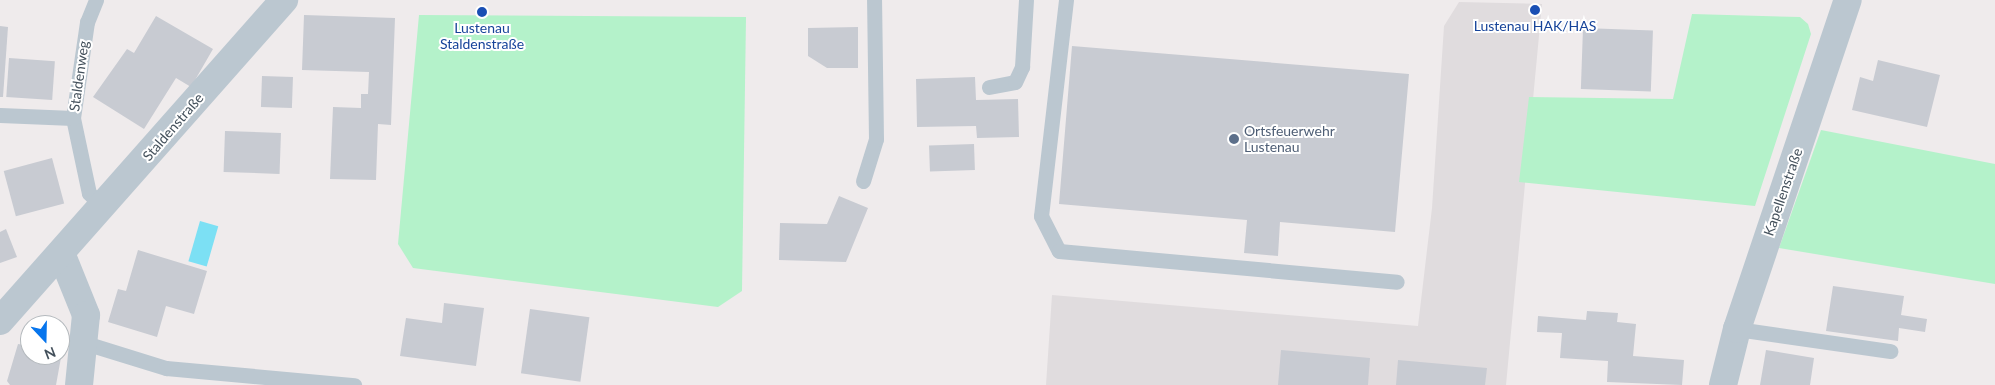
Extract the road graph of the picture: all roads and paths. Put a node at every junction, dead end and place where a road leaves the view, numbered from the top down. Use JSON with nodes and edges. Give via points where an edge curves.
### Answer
{"nodes":[{"id":1,"x":96,"y":0,"type":"edge"},
{"id":2,"x":284,"y":0,"type":"edge"},
{"id":3,"x":874,"y":0,"type":"edge"},
{"id":4,"x":1026,"y":0,"type":"edge"},
{"id":5,"x":1066,"y":0,"type":"edge"},
{"id":6,"x":1848,"y":0,"type":"edge"},
{"id":7,"x":989,"y":86,"type":"dead end"},
{"id":8,"x":0,"y":115,"type":"edge"},
{"id":9,"x":73,"y":118,"type":"junction"},
{"id":10,"x":863,"y":181,"type":"dead end"},
{"id":11,"x":102,"y":207,"type":"junction"},
{"id":12,"x":61,"y":253,"type":"junction"},
{"id":13,"x":1397,"y":282,"type":"dead end"},
{"id":14,"x":0,"y":321,"type":"edge"},
{"id":15,"x":1737,"y":328,"type":"junction"},
{"id":16,"x":85,"y":342,"type":"junction"},
{"id":17,"x":1890,"y":351,"type":"dead end"},
{"id":18,"x":274,"y":382,"type":"edge"},
{"id":19,"x":79,"y":385,"type":"edge"},
{"id":20,"x":354,"y":385,"type":"edge"},
{"id":21,"x":1723,"y":385,"type":"edge"}],
"edges":[{"from":1,"to":9,"type":"lane","name":"Staldenweg","via":[[86,22]]},
{"from":2,"to":11,"type":"street","name":"Staldenstraße"},
{"from":3,"to":10,"type":"lane","via":[[876,139]]},
{"from":4,"to":7,"type":"lane","via":[[1022,67],[1015,82]]},
{"from":5,"to":13,"type":"lane","via":[[1041,216],[1059,252]]},
{"from":6,"to":15,"type":"street","name":"Kapellenstraße"},
{"from":8,"to":9,"type":"lane"},
{"from":9,"to":11,"type":"lane","name":"Staldenweg","via":[[89,193]]},
{"from":11,"to":12,"type":"street","name":"Staldenstraße"},
{"from":12,"to":14,"type":"street","name":"Staldenstraße"},
{"from":12,"to":16,"type":"street","via":[[86,315]]},
{"from":15,"to":17,"type":"lane"},
{"from":15,"to":21,"type":"street","name":"Kapellenstraße"},
{"from":16,"to":18,"type":"lane","via":[[166,368]]},
{"from":16,"to":19,"type":"street"},
{"from":18,"to":20,"type":"lane"}]}
